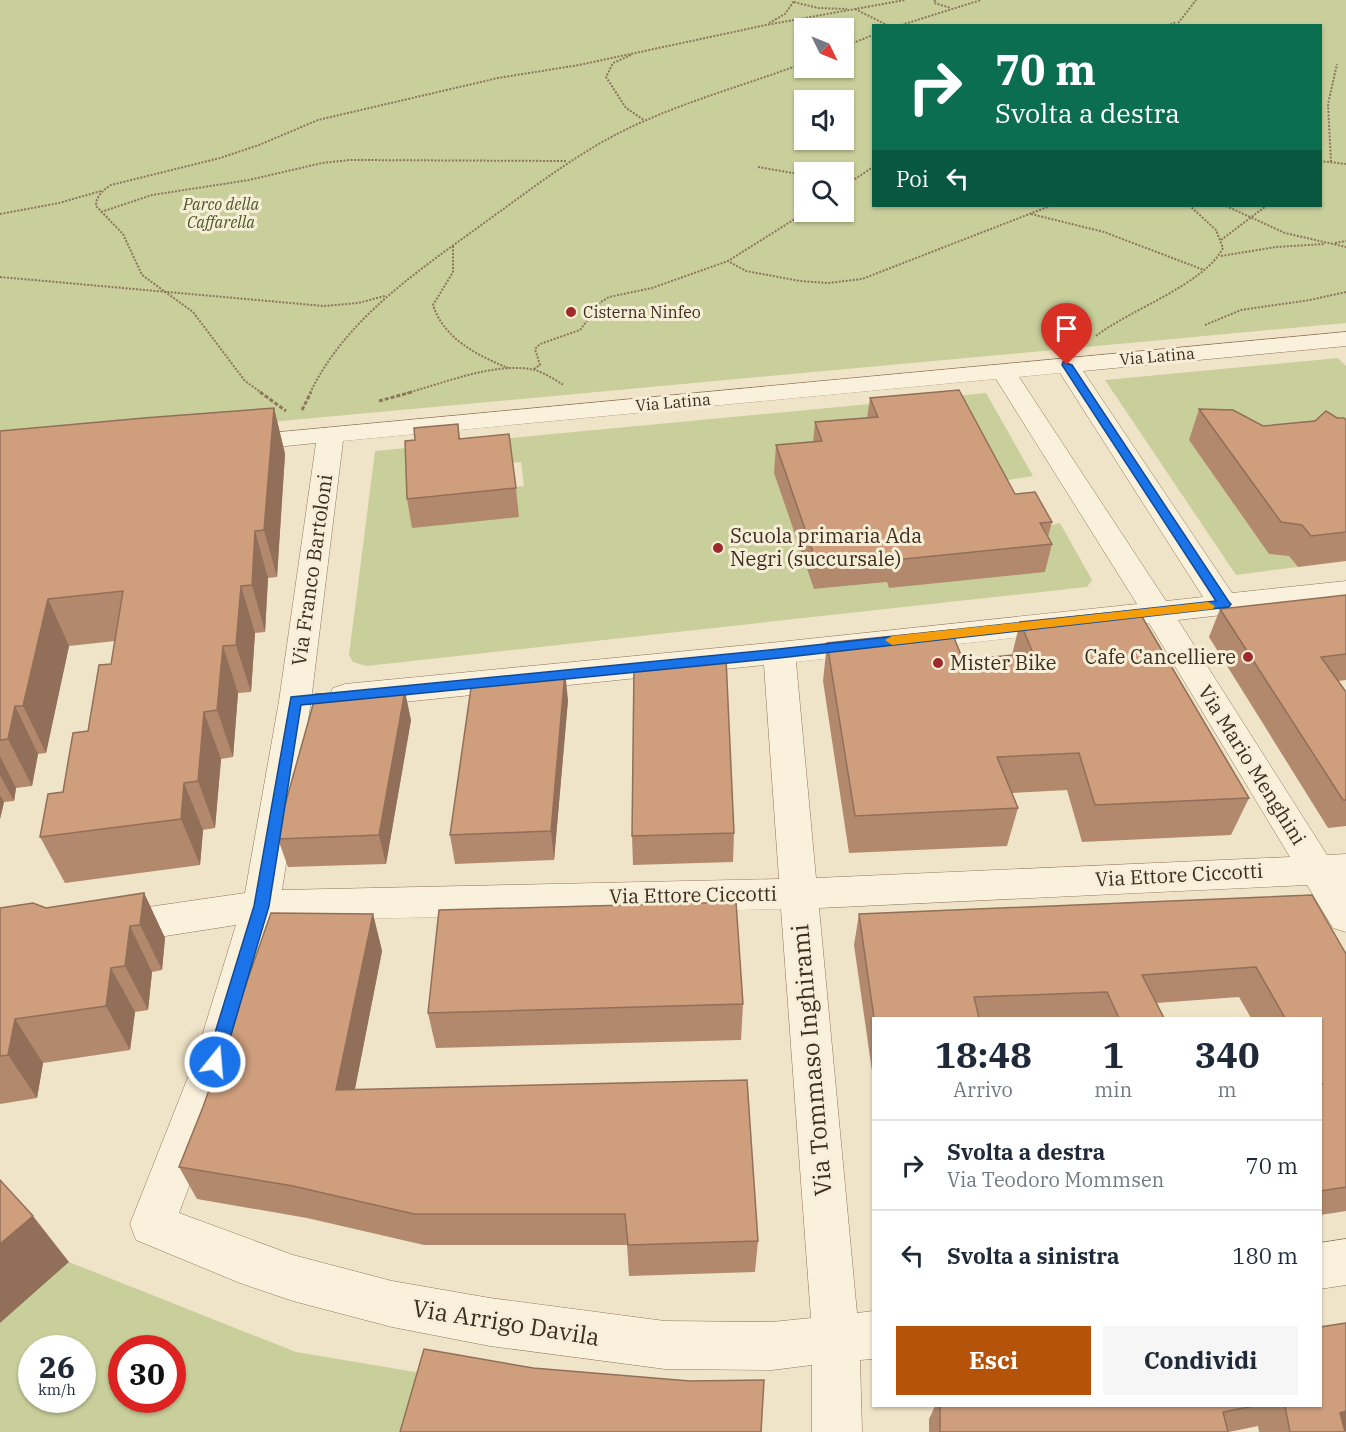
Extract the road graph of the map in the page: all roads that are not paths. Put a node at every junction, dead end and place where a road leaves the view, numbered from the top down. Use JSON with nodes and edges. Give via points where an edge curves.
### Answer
{"nodes":[{"id":1,"x":1346,"y":339,"type":"edge"},
{"id":2,"x":1067,"y":365,"type":"junction"},
{"id":3,"x":1002,"y":370,"type":"junction"},
{"id":4,"x":331,"y":435,"type":"junction"},
{"id":5,"x":212,"y":445,"type":"edge"},
{"id":6,"x":1346,"y":591,"type":"edge"},
{"id":7,"x":1224,"y":604,"type":"junction"},
{"id":8,"x":1158,"y":612,"type":"junction"},
{"id":9,"x":779,"y":653,"type":"junction"},
{"id":10,"x":295,"y":701,"type":"junction"},
{"id":11,"x":1332,"y":869,"type":"edge"},
{"id":12,"x":799,"y":893,"type":"junction"},
{"id":13,"x":261,"y":906,"type":"junction"},
{"id":14,"x":1346,"y":917,"type":"edge"},
{"id":15,"x":82,"y":933,"type":"edge"},
{"id":16,"x":153,"y":1224,"type":"joint"},
{"id":17,"x":1346,"y":1262,"type":"edge"},
{"id":18,"x":1322,"y":1266,"type":"edge"},
{"id":19,"x":854,"y":1338,"type":"edge"},
{"id":20,"x":837,"y":1432,"type":"edge"}],
"edges":[{"from":1,"to":2,"type":"street","name":"Via Latina"},
{"from":2,"to":3,"type":"street","name":"Via Latina"},
{"from":2,"to":7,"type":"street"},
{"from":3,"to":4,"type":"street","name":"Via Latina"},
{"from":3,"to":8,"type":"street","name":"Via Mario Menghini"},
{"from":4,"to":5,"type":"street","name":"Via Latina"},
{"from":4,"to":10,"type":"street","name":"Via Franco Bartoloni"},
{"from":6,"to":7,"type":"street"},
{"from":7,"to":8,"type":"street"},
{"from":8,"to":9,"type":"street"},
{"from":8,"to":11,"type":"street","name":"Via Mario Menghini"},
{"from":9,"to":10,"type":"street"},
{"from":9,"to":12,"type":"street","name":"Via Tommaso Inghirami"},
{"from":10,"to":13,"type":"street","name":"Via Franco Bartoloni"},
{"from":11,"to":12,"type":"street","name":"Via Ettore Ciccotti"},
{"from":11,"to":14,"type":"street","name":"Via Mario Menghini"},
{"from":12,"to":13,"type":"street","name":"Via Ettore Ciccotti"},
{"from":12,"to":19,"type":"street","name":"Via Tommaso Inghirami"},
{"from":13,"to":15,"type":"street","name":"Via Ettore Ciccotti"},
{"from":13,"to":16,"type":"street","name":"Via Franco Bartoloni","via":[[215,1062]]},
{"from":16,"to":19,"type":"street","name":"Via Arrigo Davila","via":[[304,1281],[392,1304],[490,1322],[665,1345],[772,1346]]},
{"from":17,"to":18,"type":"street"},
{"from":19,"to":20,"type":"street","name":"Via Tommaso Inghirami"}]}
